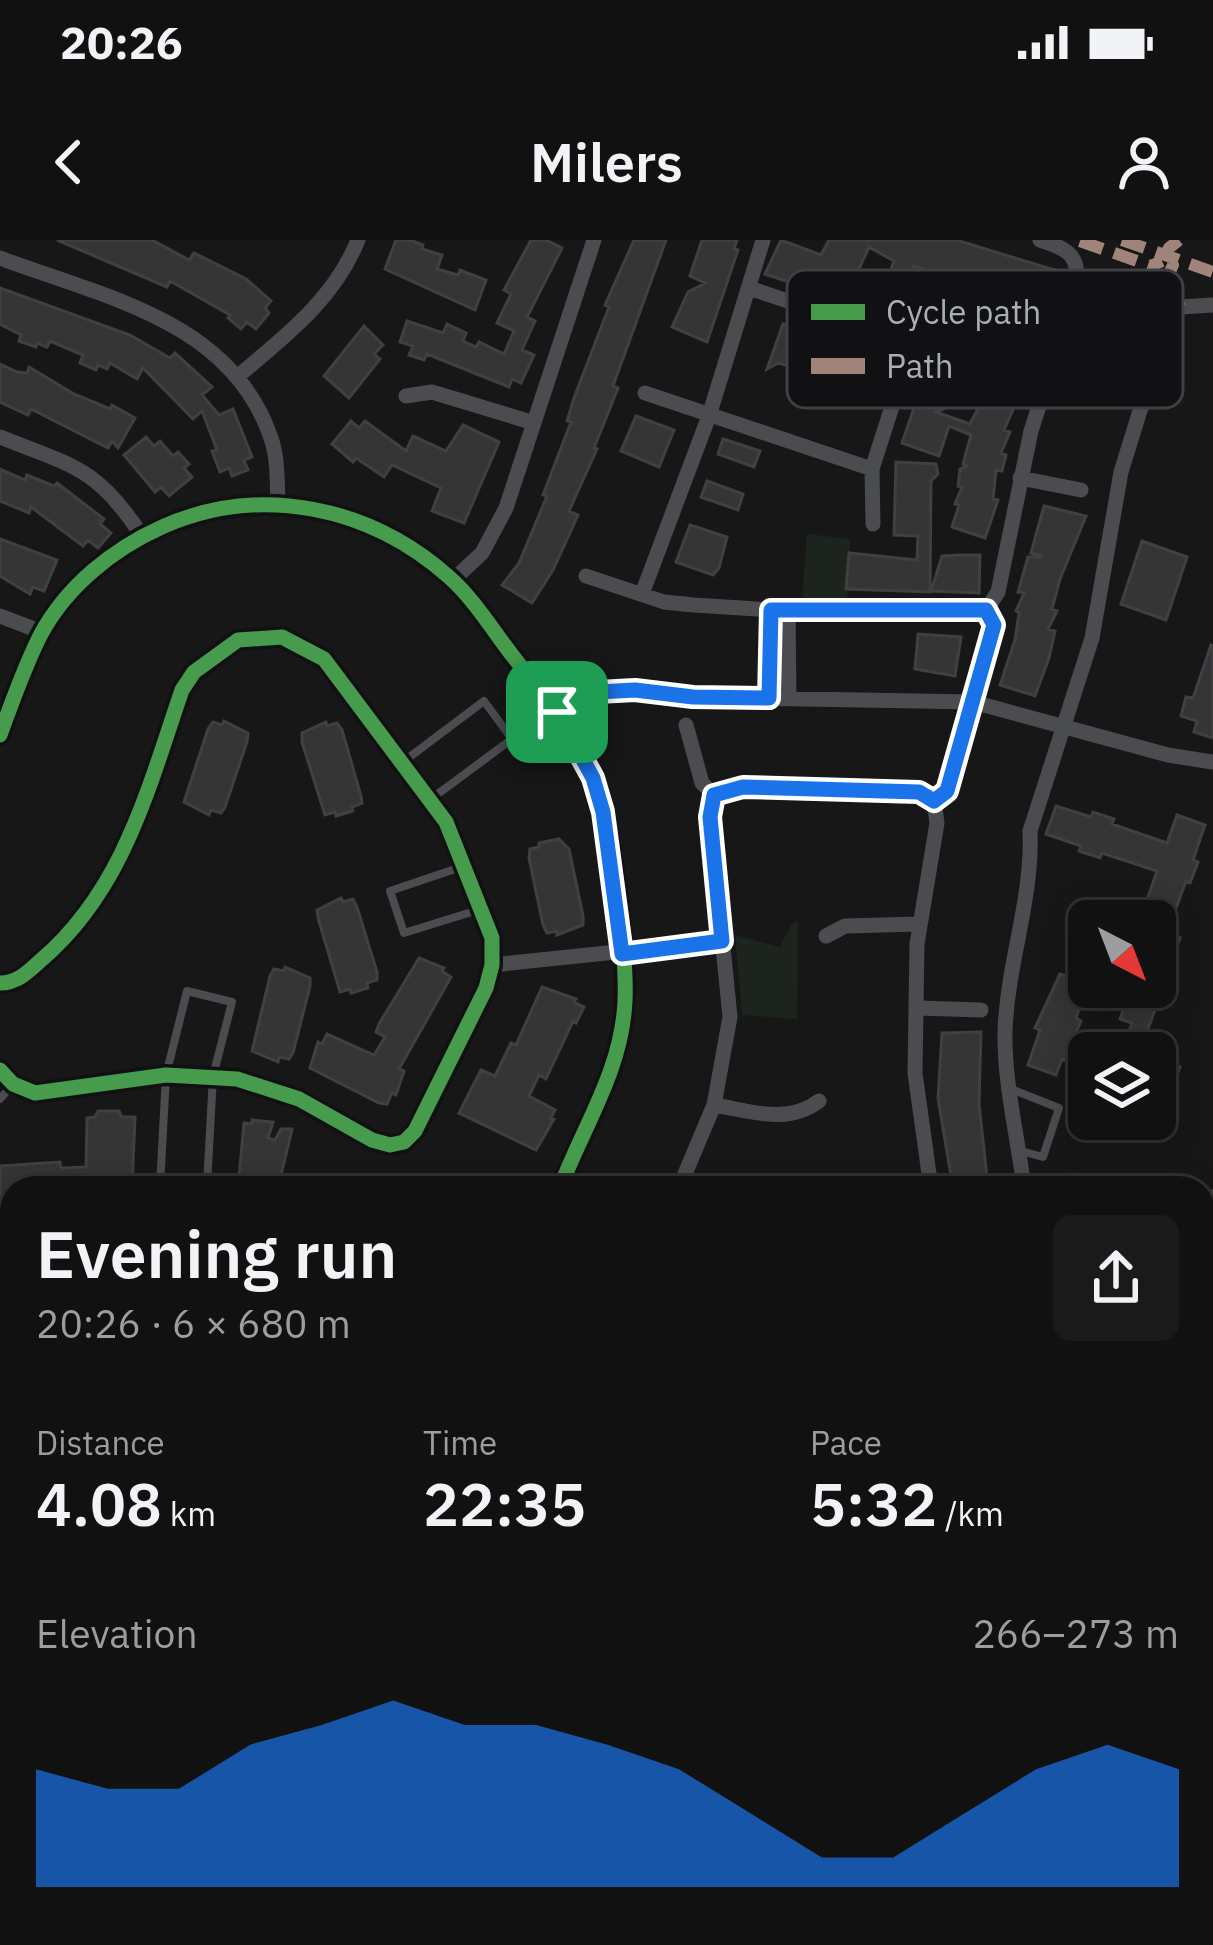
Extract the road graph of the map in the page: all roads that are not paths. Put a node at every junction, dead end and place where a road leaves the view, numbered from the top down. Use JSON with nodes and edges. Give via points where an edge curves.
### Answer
{"nodes":[{"id":1,"x":358,"y":240,"type":"edge"},
{"id":2,"x":594,"y":240,"type":"edge"},
{"id":3,"x":763,"y":240,"type":"edge"},
{"id":4,"x":1040,"y":240,"type":"edge"},
{"id":5,"x":0,"y":258,"type":"edge"},
{"id":6,"x":1079,"y":270,"type":"edge"},
{"id":7,"x":749,"y":288,"type":"junction"},
{"id":8,"x":787,"y":301,"type":"edge"},
{"id":9,"x":1213,"y":305,"type":"edge"},
{"id":10,"x":1183,"y":307,"type":"edge"},
{"id":11,"x":237,"y":377,"type":"junction"},
{"id":12,"x":645,"y":393,"type":"dead end"},
{"id":13,"x":406,"y":396,"type":"dead end"},
{"id":14,"x":891,"y":408,"type":"edge"},
{"id":15,"x":1041,"y":408,"type":"edge"},
{"id":16,"x":1140,"y":408,"type":"edge"},
{"id":17,"x":709,"y":416,"type":"junction"},
{"id":18,"x":534,"y":423,"type":"junction"},
{"id":19,"x":0,"y":437,"type":"edge"},
{"id":20,"x":872,"y":469,"type":"junction"},
{"id":21,"x":1020,"y":478,"type":"junction"},
{"id":22,"x":1081,"y":490,"type":"dead end"},
{"id":23,"x":278,"y":503,"type":"junction"},
{"id":24,"x":873,"y":524,"type":"dead end"},
{"id":25,"x":142,"y":536,"type":"junction"},
{"id":26,"x":586,"y":576,"type":"dead end"},
{"id":27,"x":454,"y":580,"type":"junction"},
{"id":28,"x":642,"y":594,"type":"junction"},
{"id":29,"x":779,"y":610,"type":"junction"},
{"id":30,"x":986,"y":610,"type":"junction"},
{"id":31,"x":0,"y":616,"type":"edge"},
{"id":32,"x":42,"y":632,"type":"junction"},
{"id":33,"x":769,"y":698,"type":"junction"},
{"id":34,"x":789,"y":698,"type":"junction"},
{"id":35,"x":973,"y":702,"type":"junction"},
{"id":36,"x":557,"y":712,"type":"junction"},
{"id":37,"x":686,"y":724,"type":"dead end"},
{"id":38,"x":1065,"y":724,"type":"junction"},
{"id":39,"x":0,"y":735,"type":"edge"},
{"id":40,"x":403,"y":762,"type":"junction"},
{"id":41,"x":1213,"y":763,"type":"edge"},
{"id":42,"x":714,"y":795,"type":"junction"},
{"id":43,"x":429,"y":800,"type":"junction"},
{"id":44,"x":934,"y":801,"type":"junction"},
{"id":45,"x":465,"y":865,"type":"junction"},
{"id":46,"x":481,"y":909,"type":"junction"},
{"id":47,"x":920,"y":924,"type":"junction"},
{"id":48,"x":826,"y":936,"type":"dead end"},
{"id":49,"x":722,"y":941,"type":"junction"},
{"id":50,"x":622,"y":954,"type":"junction"},
{"id":51,"x":492,"y":965,"type":"junction"},
{"id":52,"x":0,"y":983,"type":"edge"},
{"id":53,"x":918,"y":1008,"type":"junction"},
{"id":54,"x":981,"y":1010,"type":"dead end"},
{"id":55,"x":0,"y":1070,"type":"edge"},
{"id":56,"x":166,"y":1075,"type":"junction"},
{"id":57,"x":213,"y":1076,"type":"junction"},
{"id":58,"x":14,"y":1084,"type":"junction"},
{"id":59,"x":1011,"y":1089,"type":"junction"},
{"id":60,"x":0,"y":1099,"type":"edge"},
{"id":61,"x":819,"y":1101,"type":"dead end"},
{"id":62,"x":714,"y":1105,"type":"junction"},
{"id":63,"x":1019,"y":1151,"type":"junction"},
{"id":64,"x":161,"y":1176,"type":"edge"},
{"id":65,"x":207,"y":1176,"type":"edge"},
{"id":66,"x":566,"y":1176,"type":"edge"},
{"id":67,"x":684,"y":1176,"type":"edge"},
{"id":68,"x":929,"y":1176,"type":"edge"},
{"id":69,"x":1022,"y":1176,"type":"edge"}],
"edges":[{"from":1,"to":11,"type":"street","via":[[330,292]]},
{"from":2,"to":18,"type":"street"},
{"from":3,"to":7,"type":"street"},
{"from":4,"to":6,"type":"street","via":[[1060,246]]},
{"from":5,"to":11,"type":"street","via":[[177,325]]},
{"from":7,"to":8,"type":"street"},
{"from":7,"to":17,"type":"street"},
{"from":9,"to":10,"type":"street"},
{"from":11,"to":23,"type":"street","via":[[272,439]]},
{"from":12,"to":17,"type":"street"},
{"from":13,"to":18,"type":"street","via":[[432,392]]},
{"from":14,"to":20,"type":"street"},
{"from":15,"to":21,"type":"street"},
{"from":16,"to":38,"type":"street","via":[[1092,638]]},
{"from":17,"to":20,"type":"street"},
{"from":17,"to":28,"type":"street"},
{"from":18,"to":27,"type":"street","via":[[506,508],[482,553]]},
{"from":19,"to":25,"type":"street","via":[[99,481]]},
{"from":20,"to":24,"type":"street"},
{"from":21,"to":22,"type":"street"},
{"from":21,"to":30,"type":"street","via":[[998,592]]},
{"from":23,"to":25,"type":"street","via":[[221,508]]},
{"from":23,"to":27,"type":"street","via":[[359,520]]},
{"from":25,"to":32,"type":"street","via":[[75,587]]},
{"from":26,"to":28,"type":"street"},
{"from":27,"to":36,"type":"street"},
{"from":28,"to":29,"type":"street"},
{"from":29,"to":30,"type":"street"},
{"from":29,"to":33,"type":"street"},
{"from":29,"to":34,"type":"street"},
{"from":30,"to":35,"type":"street","via":[[994,625]]},
{"from":31,"to":32,"type":"street"},
{"from":32,"to":39,"type":"street"},
{"from":33,"to":34,"type":"street"},
{"from":33,"to":36,"type":"street","via":[[598,692]]},
{"from":34,"to":35,"type":"street"},
{"from":35,"to":38,"type":"street"},
{"from":35,"to":44,"type":"street","via":[[947,791]]},
{"from":36,"to":50,"type":"street","via":[[603,812]]},
{"from":37,"to":42,"type":"street","via":[[702,783]]},
{"from":38,"to":41,"type":"street"},
{"from":38,"to":59,"type":"street","via":[[1030,831],[1005,1035]]},
{"from":40,"to":43,"type":"street"},
{"from":40,"to":43,"type":"lane","via":[[484,701],[512,739]]},
{"from":40,"to":52,"type":"street","via":[[324,658],[282,637],[238,640],[182,690],[133,833],[80,922],[23,976]]},
{"from":42,"to":44,"type":"street","via":[[743,787],[919,792]]},
{"from":42,"to":49,"type":"street"},
{"from":43,"to":45,"type":"street"},
{"from":44,"to":47,"type":"street"},
{"from":45,"to":46,"type":"street"},
{"from":45,"to":46,"type":"lane","via":[[390,891],[404,933]]},
{"from":46,"to":51,"type":"street"},
{"from":47,"to":48,"type":"street","via":[[845,926]]},
{"from":47,"to":53,"type":"street"},
{"from":49,"to":50,"type":"street"},
{"from":49,"to":62,"type":"street","via":[[730,1017]]},
{"from":50,"to":51,"type":"street"},
{"from":50,"to":66,"type":"street","via":[[618,1051]]},
{"from":51,"to":57,"type":"street","via":[[424,1117],[404,1142],[372,1141],[298,1099]]},
{"from":53,"to":54,"type":"street"},
{"from":53,"to":68,"type":"street","via":[[915,1073]]},
{"from":55,"to":58,"type":"street"},
{"from":56,"to":57,"type":"street"},
{"from":56,"to":57,"type":"lane","via":[[187,991],[232,1001]]},
{"from":56,"to":58,"type":"street","via":[[35,1093]]},
{"from":56,"to":64,"type":"lane"},
{"from":57,"to":65,"type":"lane"},
{"from":58,"to":60,"type":"lane"},
{"from":59,"to":63,"type":"street"},
{"from":59,"to":63,"type":"lane","via":[[1059,1108],[1043,1157]]},
{"from":61,"to":62,"type":"street","via":[[781,1117]]},
{"from":62,"to":67,"type":"street"},
{"from":63,"to":69,"type":"street"}]}
